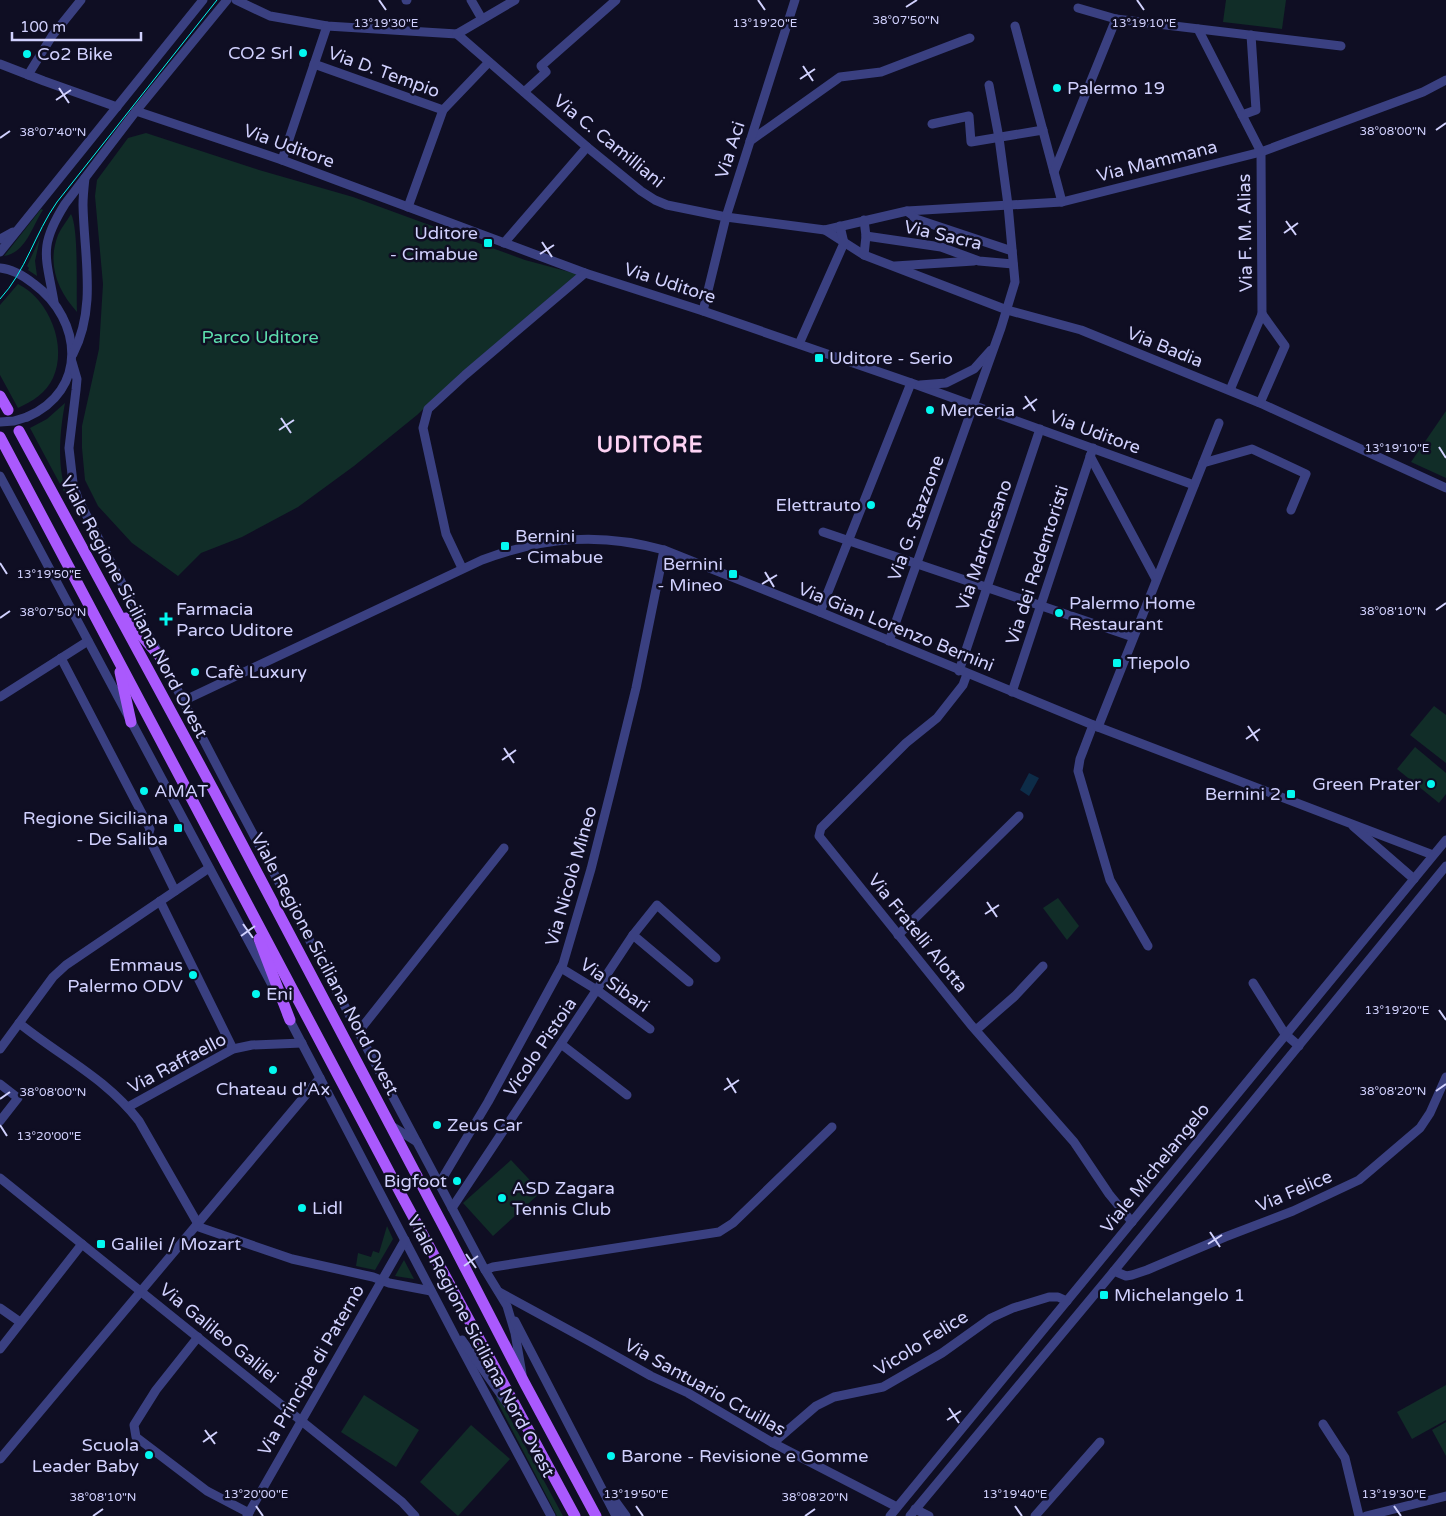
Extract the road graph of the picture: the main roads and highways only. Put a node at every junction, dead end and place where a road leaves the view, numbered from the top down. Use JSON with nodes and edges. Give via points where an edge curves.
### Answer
{"nodes":[{"id":1,"x":0,"y":396,"type":"edge"},
{"id":2,"x":8,"y":410,"type":"dead end"},
{"id":3,"x":19,"y":431,"type":"dead end"},
{"id":4,"x":0,"y":436,"type":"edge"},
{"id":5,"x":112,"y":603,"type":"junction"},
{"id":6,"x":118,"y":658,"type":"junction"},
{"id":7,"x":161,"y":658,"type":"road end"},
{"id":8,"x":131,"y":722,"type":"road end"},
{"id":9,"x":239,"y":886,"type":"junction"},
{"id":10,"x":290,"y":1020,"type":"road end"},
{"id":11,"x":575,"y":1516,"type":"edge"},
{"id":12,"x":596,"y":1516,"type":"edge"}],
"edges":[{"from":1,"to":2,"type":"main road"},
{"from":3,"to":5,"type":"main road","name":"Viale Regione Siciliana Nord Ovest"},
{"from":4,"to":6,"type":"main road","name":"Viale Regione Siciliana Nord Ovest"},
{"from":5,"to":7,"type":"main road"},
{"from":5,"to":12,"type":"main road","name":"Viale Regione Siciliana Nord Ovest"},
{"from":6,"to":8,"type":"main road"},
{"from":6,"to":9,"type":"main road","name":"Viale Regione Siciliana Nord Ovest"},
{"from":9,"to":10,"type":"main road"},
{"from":9,"to":11,"type":"main road","name":"Viale Regione Siciliana Nord Ovest"}]}
